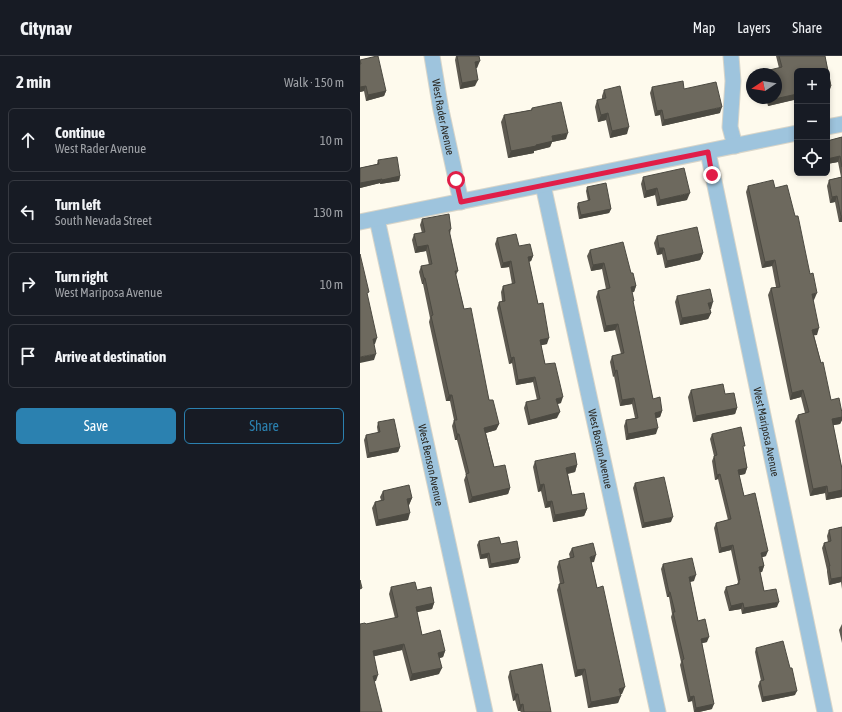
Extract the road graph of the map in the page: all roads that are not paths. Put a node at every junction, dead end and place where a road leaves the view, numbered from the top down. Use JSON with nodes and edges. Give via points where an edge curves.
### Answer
{"nodes":[{"id":1,"x":432,"y":56,"type":"edge"},
{"id":2,"x":731,"y":56,"type":"edge"},
{"id":3,"x":842,"y":124,"type":"edge"},
{"id":4,"x":830,"y":126,"type":"edge"},
{"id":5,"x":794,"y":134,"type":"edge"},
{"id":6,"x":735,"y":146,"type":"junction"},
{"id":7,"x":708,"y":152,"type":"junction"},
{"id":8,"x":543,"y":185,"type":"junction"},
{"id":9,"x":461,"y":202,"type":"junction"},
{"id":10,"x":377,"y":219,"type":"junction"},
{"id":11,"x":360,"y":222,"type":"edge"},
{"id":12,"x":485,"y":712,"type":"edge"},
{"id":13,"x":658,"y":712,"type":"edge"},
{"id":14,"x":825,"y":712,"type":"edge"}],
"edges":[{"from":1,"to":9,"type":"street","name":"West Rader Avenue"},
{"from":2,"to":6,"type":"street","via":[[733,81],[730,127]]},
{"from":3,"to":4,"type":"street"},
{"from":5,"to":6,"type":"street"},
{"from":6,"to":7,"type":"street"},
{"from":7,"to":8,"type":"street"},
{"from":7,"to":14,"type":"street","name":"West Mariposa Avenue"},
{"from":8,"to":9,"type":"street"},
{"from":8,"to":13,"type":"street","name":"West Boston Avenue"},
{"from":9,"to":10,"type":"street"},
{"from":10,"to":11,"type":"street"},
{"from":10,"to":12,"type":"street","name":"West Benson Avenue"}]}
